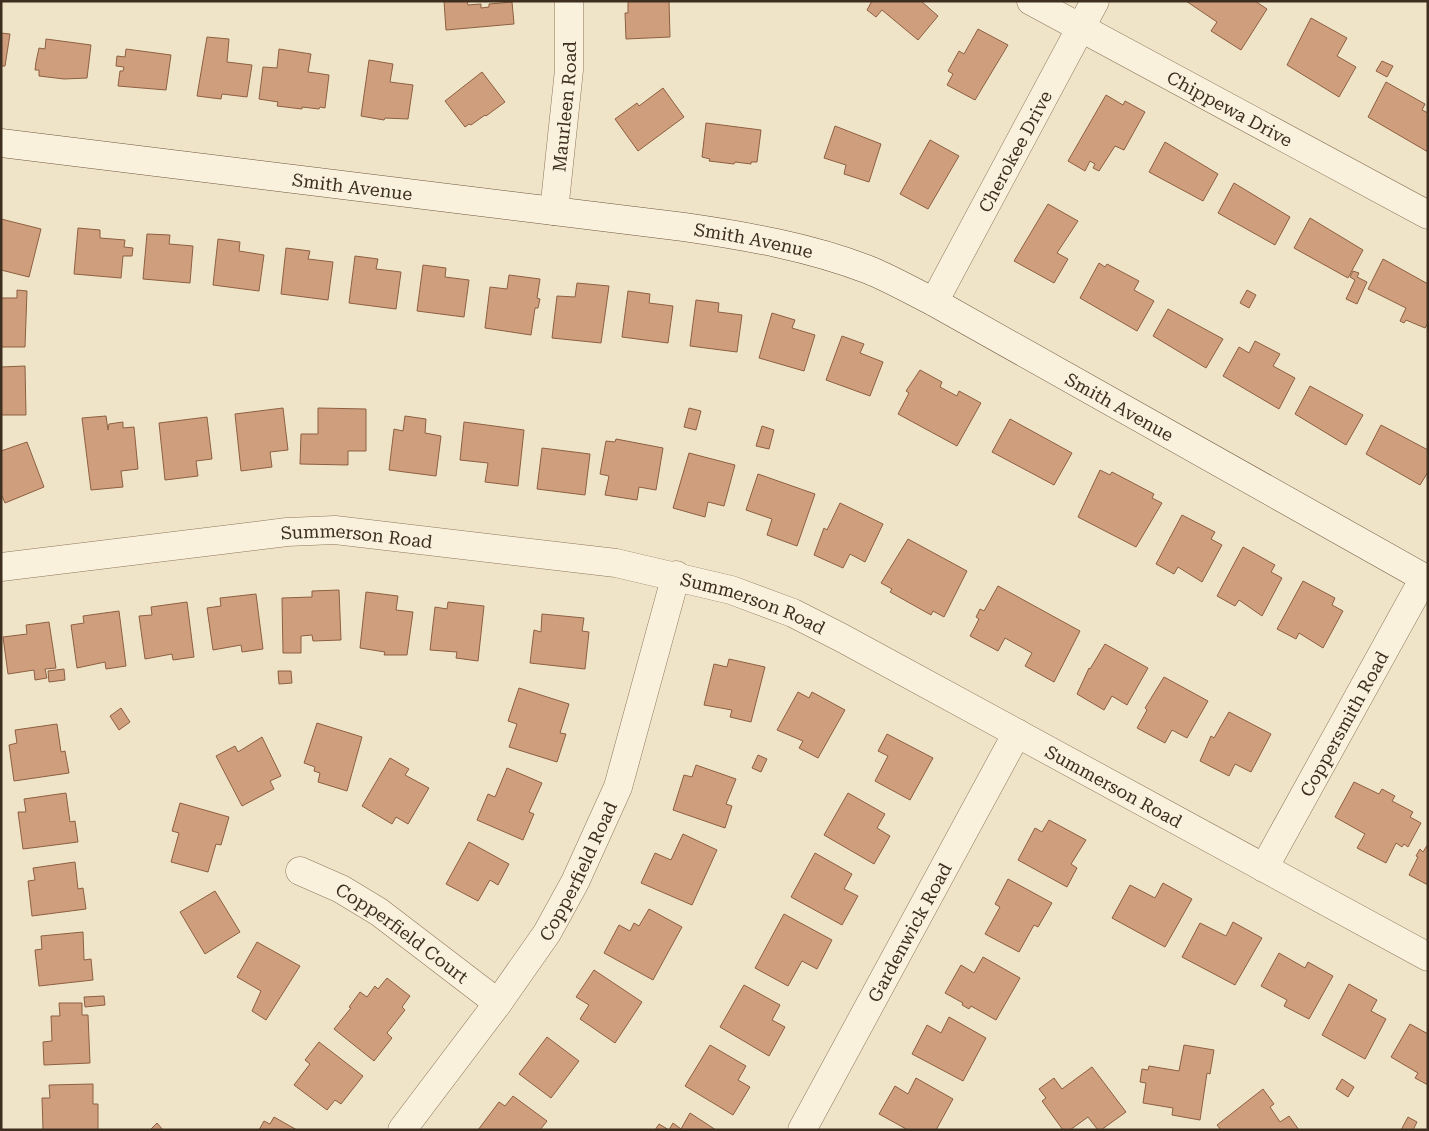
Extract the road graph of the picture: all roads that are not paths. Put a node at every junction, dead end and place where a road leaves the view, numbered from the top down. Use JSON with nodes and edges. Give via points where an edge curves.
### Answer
{"nodes":[{"id":1,"x":569,"y":1,"type":"edge"},
{"id":2,"x":1031,"y":1,"type":"edge"},
{"id":3,"x":1096,"y":1,"type":"edge"},
{"id":4,"x":1081,"y":29,"type":"junction"},
{"id":5,"x":1,"y":143,"type":"edge"},
{"id":6,"x":554,"y":211,"type":"junction"},
{"id":7,"x":1428,"y":216,"type":"edge"},
{"id":8,"x":934,"y":302,"type":"junction"},
{"id":9,"x":1,"y":567,"type":"edge"},
{"id":10,"x":676,"y":576,"type":"junction"},
{"id":11,"x":1426,"y":579,"type":"edge"},
{"id":12,"x":1017,"y":734,"type":"junction"},
{"id":13,"x":1264,"y":868,"type":"junction"},
{"id":14,"x":300,"y":872,"type":"dead end"},
{"id":15,"x":1428,"y":958,"type":"edge"},
{"id":16,"x":498,"y":1003,"type":"junction"},
{"id":17,"x":402,"y":1130,"type":"edge"},
{"id":18,"x":802,"y":1130,"type":"edge"}],
"edges":[{"from":1,"to":6,"type":"street","name":"Maurleen Road","via":[[569,70]]},
{"from":2,"to":4,"type":"street","name":"Chippewa Drive"},
{"from":3,"to":4,"type":"street","name":"Cherokee Drive"},
{"from":4,"to":7,"type":"street","name":"Chippewa Drive"},
{"from":4,"to":8,"type":"street","name":"Cherokee Drive"},
{"from":5,"to":6,"type":"street","name":"Smith Avenue"},
{"from":6,"to":8,"type":"street","name":"Smith Avenue","via":[[740,235],[803,250],[869,270]]},
{"from":8,"to":11,"type":"street","name":"Smith Avenue"},
{"from":9,"to":10,"type":"street","name":"Summerson Road","via":[[287,532],[335,530],[616,563]]},
{"from":10,"to":12,"type":"street","name":"Summerson Road","via":[[731,590],[793,613]]},
{"from":10,"to":16,"type":"street","name":"Copperfield Road","via":[[618,786],[552,925]]},
{"from":11,"to":13,"type":"street","name":"Coppersmith Road"},
{"from":12,"to":13,"type":"street","name":"Summerson Road"},
{"from":12,"to":18,"type":"street","name":"Gardenwick Road"},
{"from":13,"to":15,"type":"street","name":"Summerson Road"},
{"from":14,"to":16,"type":"street","name":"Copperfield Court","via":[[341,888],[379,912]]},
{"from":16,"to":17,"type":"street","name":"Copperfield Road"}]}
